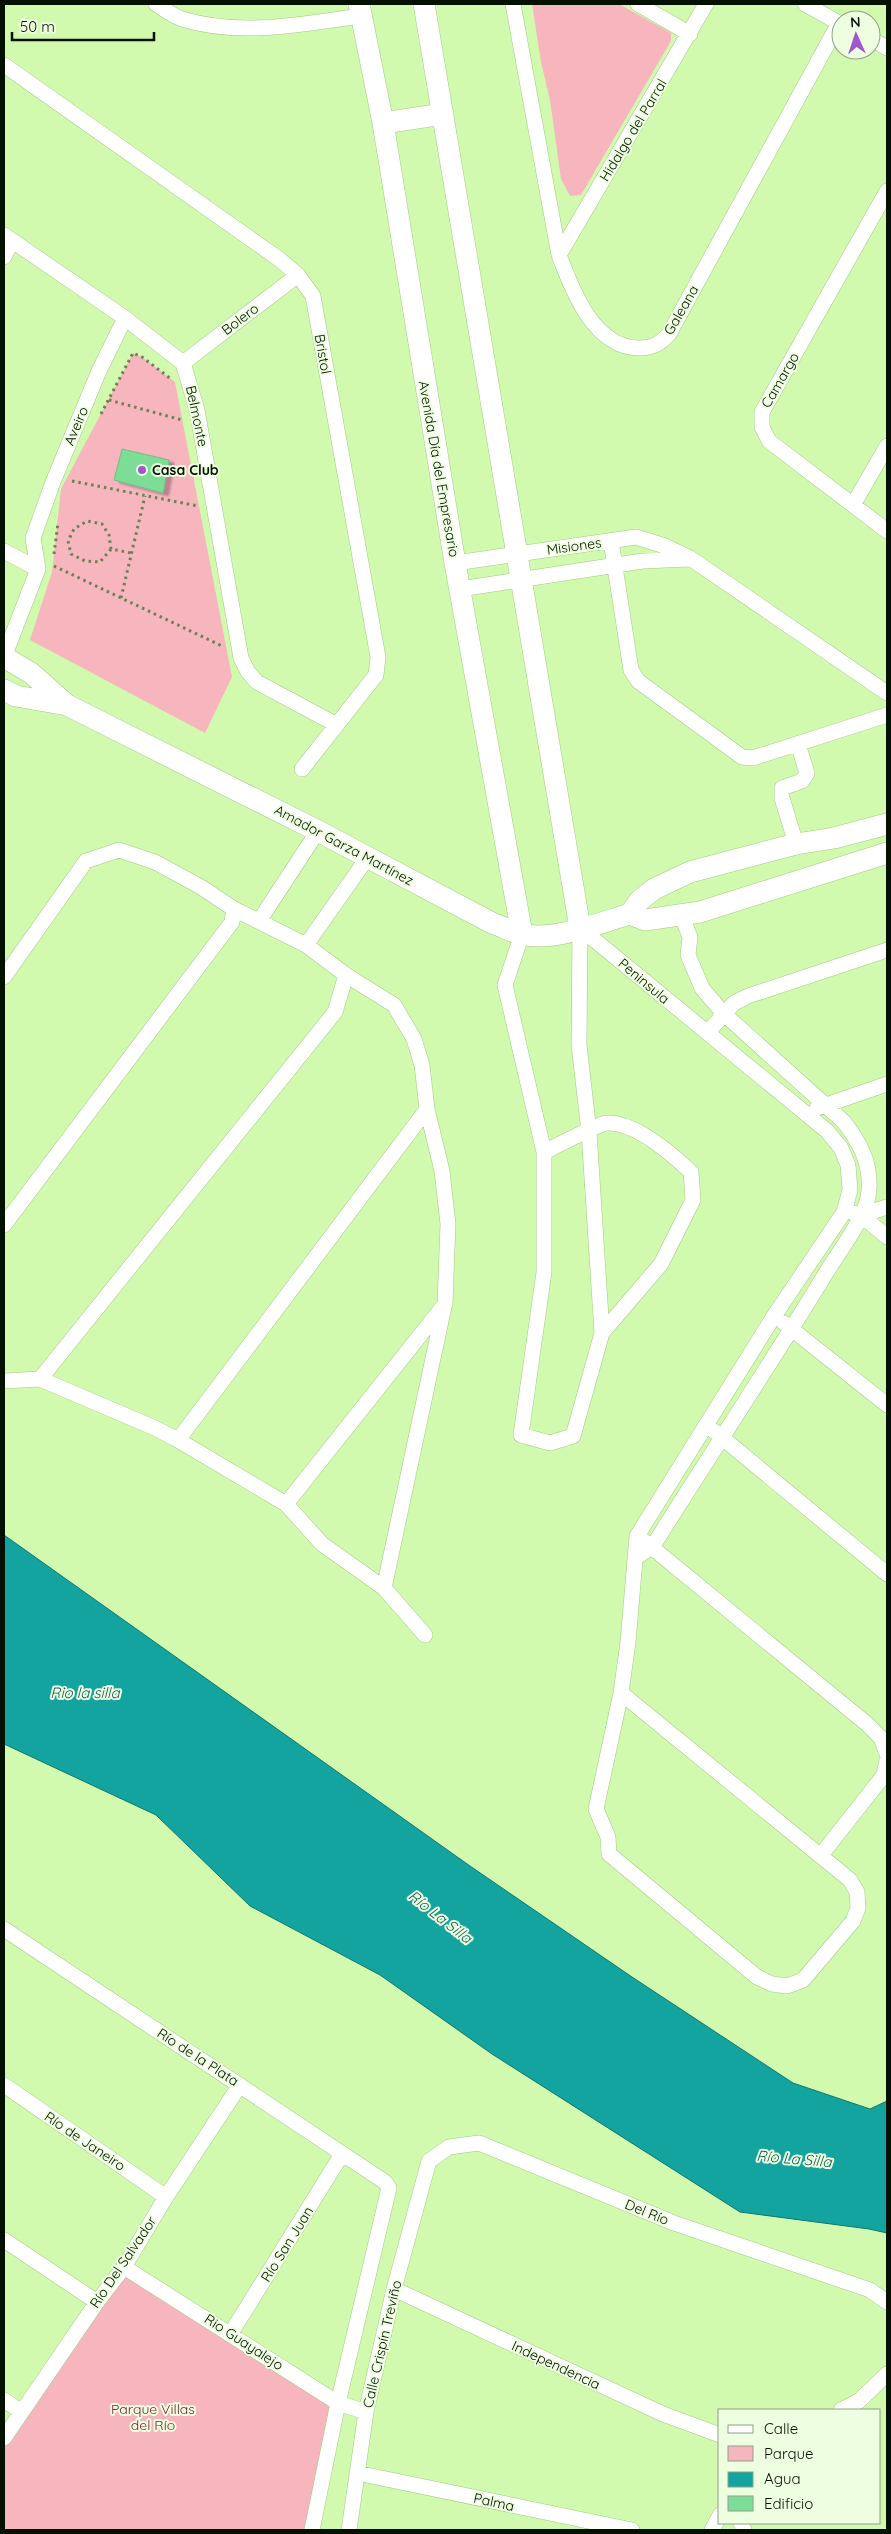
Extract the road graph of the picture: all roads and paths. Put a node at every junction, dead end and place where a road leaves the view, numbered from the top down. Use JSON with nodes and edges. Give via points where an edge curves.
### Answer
{"nodes":[{"id":1,"x":156,"y":4,"type":"edge"},
{"id":2,"x":424,"y":4,"type":"edge"},
{"id":3,"x":512,"y":4,"type":"edge"},
{"id":4,"x":638,"y":4,"type":"edge"},
{"id":5,"x":706,"y":4,"type":"edge"},
{"id":6,"x":805,"y":4,"type":"edge"},
{"id":7,"x":360,"y":10,"type":"edge"},
{"id":8,"x":831,"y":19,"type":"edge"},
{"id":9,"x":690,"y":34,"type":"junction"},
{"id":10,"x":831,"y":40,"type":"edge"},
{"id":11,"x":4,"y":66,"type":"edge"},
{"id":12,"x":443,"y":114,"type":"junction"},
{"id":13,"x":383,"y":123,"type":"junction"},
{"id":14,"x":887,"y":191,"type":"edge"},
{"id":15,"x":8,"y":238,"type":"edge"},
{"id":16,"x":559,"y":254,"type":"junction"},
{"id":17,"x":4,"y":257,"type":"edge"},
{"id":18,"x":298,"y":276,"type":"junction"},
{"id":19,"x":126,"y":318,"type":"junction"},
{"id":20,"x":183,"y":363,"type":"junction"},
{"id":21,"x":175,"y":382,"type":"dead end"},
{"id":22,"x":109,"y":400,"type":"junction"},
{"id":23,"x":180,"y":410,"type":"dead end"},
{"id":24,"x":100,"y":416,"type":"dead end"},
{"id":25,"x":182,"y":420,"type":"junction"},
{"id":26,"x":184,"y":429,"type":"dead end"},
{"id":27,"x":887,"y":446,"type":"edge"},
{"id":28,"x":66,"y":480,"type":"dead end"},
{"id":29,"x":145,"y":496,"type":"junction"},
{"id":30,"x":197,"y":497,"type":"dead end"},
{"id":31,"x":853,"y":505,"type":"junction"},
{"id":32,"x":58,"y":519,"type":"dead end"},
{"id":33,"x":887,"y":531,"type":"edge"},
{"id":34,"x":33,"y":538,"type":"junction"},
{"id":35,"x":611,"y":541,"type":"junction"},
{"id":36,"x":111,"y":549,"type":"junction"},
{"id":37,"x":132,"y":553,"type":"junction"},
{"id":38,"x":516,"y":553,"type":"junction"},
{"id":39,"x":5,"y":554,"type":"edge"},
{"id":40,"x":690,"y":558,"type":"junction"},
{"id":41,"x":455,"y":563,"type":"junction"},
{"id":42,"x":615,"y":566,"type":"junction"},
{"id":43,"x":48,"y":569,"type":"junction"},
{"id":44,"x":521,"y":579,"type":"junction"},
{"id":45,"x":460,"y":589,"type":"junction"},
{"id":46,"x":121,"y":598,"type":"junction"},
{"id":47,"x":224,"y":639,"type":"dead end"},
{"id":48,"x":4,"y":657,"type":"edge"},
{"id":49,"x":4,"y":690,"type":"edge"},
{"id":50,"x":887,"y":693,"type":"edge"},
{"id":51,"x":67,"y":705,"type":"junction"},
{"id":52,"x":887,"y":715,"type":"edge"},
{"id":53,"x":337,"y":725,"type":"junction"},
{"id":54,"x":798,"y":744,"type":"junction"},
{"id":55,"x":302,"y":769,"type":"dead end"},
{"id":56,"x":887,"y":824,"type":"edge"},
{"id":57,"x":318,"y":831,"type":"junction"},
{"id":58,"x":796,"y":844,"type":"junction"},
{"id":59,"x":887,"y":853,"type":"edge"},
{"id":60,"x":368,"y":857,"type":"junction"},
{"id":61,"x":234,"y":909,"type":"junction"},
{"id":62,"x":630,"y":914,"type":"junction"},
{"id":63,"x":682,"y":917,"type":"junction"},
{"id":64,"x":259,"y":921,"type":"junction"},
{"id":65,"x":580,"y":928,"type":"junction"},
{"id":66,"x":522,"y":934,"type":"junction"},
{"id":67,"x":306,"y":945,"type":"junction"},
{"id":68,"x":887,"y":950,"type":"edge"},
{"id":69,"x":346,"y":975,"type":"junction"},
{"id":70,"x":4,"y":977,"type":"edge"},
{"id":71,"x":723,"y":1013,"type":"junction"},
{"id":72,"x":708,"y":1032,"type":"junction"},
{"id":73,"x":887,"y":1084,"type":"edge"},
{"id":74,"x":825,"y":1105,"type":"junction"},
{"id":75,"x":427,"y":1109,"type":"junction"},
{"id":76,"x":805,"y":1114,"type":"junction"},
{"id":77,"x":589,"y":1132,"type":"junction"},
{"id":78,"x":544,"y":1152,"type":"junction"},
{"id":79,"x":887,"y":1207,"type":"edge"},
{"id":80,"x":844,"y":1212,"type":"junction"},
{"id":81,"x":861,"y":1215,"type":"junction"},
{"id":82,"x":4,"y":1225,"type":"edge"},
{"id":83,"x":887,"y":1237,"type":"edge"},
{"id":84,"x":445,"y":1304,"type":"junction"},
{"id":85,"x":774,"y":1316,"type":"junction"},
{"id":86,"x":792,"y":1328,"type":"junction"},
{"id":87,"x":602,"y":1333,"type":"junction"},
{"id":88,"x":40,"y":1379,"type":"junction"},
{"id":89,"x":4,"y":1381,"type":"edge"},
{"id":90,"x":887,"y":1405,"type":"edge"},
{"id":91,"x":707,"y":1425,"type":"junction"},
{"id":92,"x":721,"y":1437,"type":"junction"},
{"id":93,"x":178,"y":1440,"type":"junction"},
{"id":94,"x":286,"y":1504,"type":"junction"},
{"id":95,"x":637,"y":1536,"type":"junction"},
{"id":96,"x":653,"y":1546,"type":"junction"},
{"id":97,"x":635,"y":1558,"type":"junction"},
{"id":98,"x":887,"y":1574,"type":"edge"},
{"id":99,"x":384,"y":1588,"type":"junction"},
{"id":100,"x":425,"y":1635,"type":"dead end"},
{"id":101,"x":621,"y":1693,"type":"junction"},
{"id":102,"x":887,"y":1754,"type":"edge"},
{"id":103,"x":887,"y":1760,"type":"edge"},
{"id":104,"x":821,"y":1855,"type":"junction"},
{"id":105,"x":4,"y":1929,"type":"edge"},
{"id":106,"x":4,"y":2085,"type":"edge"},
{"id":107,"x":240,"y":2085,"type":"junction"},
{"id":108,"x":342,"y":2154,"type":"junction"},
{"id":109,"x":429,"y":2161,"type":"joint"},
{"id":110,"x":389,"y":2188,"type":"joint"},
{"id":111,"x":166,"y":2197,"type":"junction"},
{"id":112,"x":4,"y":2240,"type":"edge"},
{"id":113,"x":124,"y":2266,"type":"junction"},
{"id":114,"x":394,"y":2289,"type":"junction"},
{"id":115,"x":97,"y":2302,"type":"junction"},
{"id":116,"x":887,"y":2302,"type":"edge"},
{"id":117,"x":231,"y":2333,"type":"junction"},
{"id":118,"x":887,"y":2374,"type":"edge"},
{"id":119,"x":4,"y":2400,"type":"edge"},
{"id":120,"x":338,"y":2403,"type":"junction"},
{"id":121,"x":843,"y":2409,"type":"edge"},
{"id":122,"x":20,"y":2411,"type":"junction"},
{"id":123,"x":366,"y":2412,"type":"junction"},
{"id":124,"x":4,"y":2438,"type":"edge"},
{"id":125,"x":718,"y":2439,"type":"edge"},
{"id":126,"x":357,"y":2473,"type":"junction"},
{"id":127,"x":718,"y":2519,"type":"edge"},
{"id":128,"x":312,"y":2530,"type":"edge"},
{"id":129,"x":349,"y":2530,"type":"edge"},
{"id":130,"x":632,"y":2530,"type":"edge"},
{"id":131,"x":712,"y":2530,"type":"edge"}],
"edges":[{"from":1,"to":7,"type":"street","via":[[181,19],[228,28],[265,28]]},
{"from":2,"to":12,"type":"street"},
{"from":3,"to":16,"type":"street","name":"Galeana"},
{"from":4,"to":9,"type":"street"},
{"from":5,"to":9,"type":"street","name":"Hidalgo del Parral"},
{"from":6,"to":8,"type":"street"},
{"from":7,"to":13,"type":"street","name":"Avenida Día del Empresario"},
{"from":9,"to":16,"type":"street","name":"Hidalgo del Parral"},
{"from":10,"to":16,"type":"street","name":"Galeana","via":[[669,334],[660,344],[631,348],[613,341],[600,330],[571,288]]},
{"from":11,"to":18,"type":"street","name":"Bristol","via":[[279,259]]},
{"from":12,"to":13,"type":"street"},
{"from":12,"to":38,"type":"street"},
{"from":13,"to":41,"type":"street","name":"Avenida Día del Empresario"},
{"from":14,"to":31,"type":"street","name":"Camargo","via":[[762,412],[762,427],[769,441]]},
{"from":15,"to":17,"type":"street"},
{"from":15,"to":19,"type":"street"},
{"from":18,"to":20,"type":"street","name":"Bolero"},
{"from":18,"to":53,"type":"street","name":"Bristol","via":[[313,296],[378,657],[376,675]]},
{"from":19,"to":20,"type":"street"},
{"from":19,"to":34,"type":"street","name":"Aveiro","via":[[75,426]]},
{"from":20,"to":53,"type":"street","name":"Belmonte","via":[[197,410],[241,658],[257,682]]},
{"from":21,"to":22,"type":"path","via":[[133,354]]},
{"from":22,"to":24,"type":"path"},
{"from":22,"to":25,"type":"path"},
{"from":23,"to":25,"type":"path"},
{"from":25,"to":26,"type":"path"},
{"from":27,"to":31,"type":"street"},
{"from":28,"to":29,"type":"path"},
{"from":29,"to":30,"type":"path","via":[[199,506]]},
{"from":29,"to":37,"type":"path"},
{"from":31,"to":33,"type":"street","name":"Camargo"},
{"from":32,"to":43,"type":"path"},
{"from":34,"to":39,"type":"street"},
{"from":34,"to":43,"type":"street","name":"Aveiro"},
{"from":35,"to":38,"type":"street","name":"Misiones"},
{"from":35,"to":40,"type":"street","name":"Misiones","via":[[636,537]]},
{"from":35,"to":42,"type":"street"},
{"from":36,"to":36,"type":"path","via":[[109,535],[102,524],[87,521],[74,529],[68,541],[72,554],[85,561],[100,562]]},
{"from":36,"to":37,"type":"path"},
{"from":37,"to":46,"type":"path"},
{"from":38,"to":41,"type":"street","name":"Misiones"},
{"from":38,"to":44,"type":"street"},
{"from":39,"to":43,"type":"street"},
{"from":40,"to":42,"type":"street","name":"Misiones"},
{"from":40,"to":50,"type":"street","name":"Misiones"},
{"from":41,"to":45,"type":"street","name":"Avenida Día del Empresario"},
{"from":42,"to":44,"type":"street","name":"Misiones"},
{"from":42,"to":54,"type":"street","via":[[631,670],[638,681],[742,757],[753,758]]},
{"from":43,"to":46,"type":"path"},
{"from":43,"to":48,"type":"street"},
{"from":44,"to":45,"type":"street","name":"Misiones"},
{"from":44,"to":65,"type":"street"},
{"from":45,"to":66,"type":"street","name":"Avenida Día del Empresario"},
{"from":46,"to":47,"type":"path","via":[[226,648]]},
{"from":48,"to":51,"type":"street","name":"Amador Garza Martínez","via":[[31,673]]},
{"from":49,"to":51,"type":"street","name":"Amador Garza Martínez","via":[[16,696]]},
{"from":51,"to":57,"type":"street","name":"Amador Garza Martínez"},
{"from":52,"to":54,"type":"street"},
{"from":53,"to":55,"type":"street","name":"Bristol"},
{"from":54,"to":58,"type":"street","via":[[807,773],[802,781],[782,788]]},
{"from":56,"to":58,"type":"street"},
{"from":57,"to":60,"type":"street","name":"Amador Garza Martínez"},
{"from":57,"to":64,"type":"street"},
{"from":58,"to":62,"type":"street","via":[[670,880],[639,901]]},
{"from":59,"to":63,"type":"street"},
{"from":60,"to":66,"type":"street","name":"Amador Garza Martínez","via":[[492,923]]},
{"from":60,"to":67,"type":"street"},
{"from":61,"to":64,"type":"street"},
{"from":61,"to":70,"type":"street","via":[[202,887],[155,862],[119,850],[86,861]]},
{"from":61,"to":82,"type":"street","via":[[232,922]]},
{"from":62,"to":63,"type":"street","via":[[645,920]]},
{"from":62,"to":65,"type":"street","name":"Amador Garza Martínez"},
{"from":63,"to":71,"type":"street","via":[[690,937],[688,955],[694,972],[702,988]]},
{"from":64,"to":67,"type":"street"},
{"from":65,"to":66,"type":"street","name":"Amador Garza Martínez","via":[[544,935]]},
{"from":65,"to":72,"type":"street","name":"Peninsula"},
{"from":65,"to":77,"type":"street","via":[[579,1045]]},
{"from":66,"to":78,"type":"street","via":[[505,985]]},
{"from":67,"to":69,"type":"street"},
{"from":68,"to":71,"type":"street","via":[[748,996]]},
{"from":69,"to":75,"type":"street","via":[[394,1005],[414,1039],[422,1065]]},
{"from":69,"to":88,"type":"street","via":[[335,1012]]},
{"from":71,"to":72,"type":"street"},
{"from":71,"to":74,"type":"street"},
{"from":72,"to":76,"type":"street","name":"Peninsula"},
{"from":73,"to":74,"type":"street"},
{"from":74,"to":76,"type":"street"},
{"from":74,"to":81,"type":"street","via":[[858,1141],[867,1164],[869,1191]]},
{"from":75,"to":84,"type":"street","via":[[442,1171],[448,1224]]},
{"from":75,"to":93,"type":"street"},
{"from":76,"to":80,"type":"street","name":"Peninsula","via":[[832,1137],[848,1165],[850,1190]]},
{"from":77,"to":78,"type":"street"},
{"from":77,"to":87,"type":"street"},
{"from":77,"to":87,"type":"street","via":[[604,1123],[620,1124],[664,1147],[691,1172],[692,1200],[661,1264]]},
{"from":78,"to":87,"type":"street","via":[[544,1272],[521,1435],[550,1443],[573,1436]]},
{"from":79,"to":81,"type":"street"},
{"from":80,"to":81,"type":"street"},
{"from":80,"to":85,"type":"street"},
{"from":81,"to":83,"type":"street"},
{"from":81,"to":86,"type":"street"},
{"from":84,"to":94,"type":"street"},
{"from":84,"to":99,"type":"street"},
{"from":85,"to":86,"type":"street"},
{"from":85,"to":91,"type":"street"},
{"from":86,"to":90,"type":"street"},
{"from":86,"to":92,"type":"street"},
{"from":88,"to":89,"type":"street"},
{"from":88,"to":93,"type":"street"},
{"from":91,"to":92,"type":"street"},
{"from":91,"to":95,"type":"street"},
{"from":92,"to":96,"type":"street"},
{"from":92,"to":98,"type":"street"},
{"from":93,"to":94,"type":"street"},
{"from":94,"to":99,"type":"street","via":[[322,1544]]},
{"from":95,"to":96,"type":"street"},
{"from":95,"to":97,"type":"street"},
{"from":96,"to":97,"type":"street"},
{"from":96,"to":102,"type":"street","via":[[867,1724],[881,1738]]},
{"from":97,"to":101,"type":"street"},
{"from":99,"to":100,"type":"street"},
{"from":101,"to":104,"type":"street"},
{"from":101,"to":104,"type":"street","via":[[596,1809],[608,1836],[609,1854],[757,1977],[772,1984],[787,1986],[803,1980],[853,1921],[858,1908],[858,1892],[850,1880]]},
{"from":103,"to":104,"type":"street","via":[[884,1775]]},
{"from":105,"to":107,"type":"street","name":"Río de la Plata"},
{"from":106,"to":111,"type":"street","name":"Río de Janeiro"},
{"from":107,"to":108,"type":"street","name":"Río de la Plata"},
{"from":107,"to":111,"type":"street","name":"Río Del Salvador"},
{"from":108,"to":110,"type":"street","name":"Río de la Plata","via":[[385,2182]]},
{"from":108,"to":117,"type":"street","name":"Río San Juan"},
{"from":109,"to":114,"type":"street","name":"Calle Crispín Treviño"},
{"from":109,"to":116,"type":"street","name":"Del Río","via":[[449,2148],[479,2143],[674,2223],[870,2290]]},
{"from":110,"to":120,"type":"street","name":"Calle Crispín Treviño"},
{"from":111,"to":113,"type":"street","name":"Río Del Salvador"},
{"from":112,"to":115,"type":"street"},
{"from":113,"to":115,"type":"street","name":"Río Del Salvador"},
{"from":113,"to":117,"type":"street","name":"Rio Guayalejo"},
{"from":114,"to":123,"type":"street","name":"Calle Crispín Treviño"},
{"from":114,"to":125,"type":"street","name":"Independencia"},
{"from":115,"to":122,"type":"street","name":"Río Del Salvador"},
{"from":117,"to":120,"type":"street","name":"Rio Guayalejo"},
{"from":118,"to":121,"type":"street","via":[[859,2401]]},
{"from":119,"to":122,"type":"street"},
{"from":120,"to":123,"type":"street","name":"Rio Guayalejo"},
{"from":120,"to":128,"type":"street","name":"Calle Crispín Treviño"},
{"from":122,"to":124,"type":"street","name":"Río Del Salvador"},
{"from":123,"to":126,"type":"street","name":"Calle Crispín Treviño"},
{"from":126,"to":129,"type":"street","name":"Calle Crispín Treviño"},
{"from":126,"to":130,"type":"street","name":"Palma"},
{"from":127,"to":131,"type":"street"}]}
